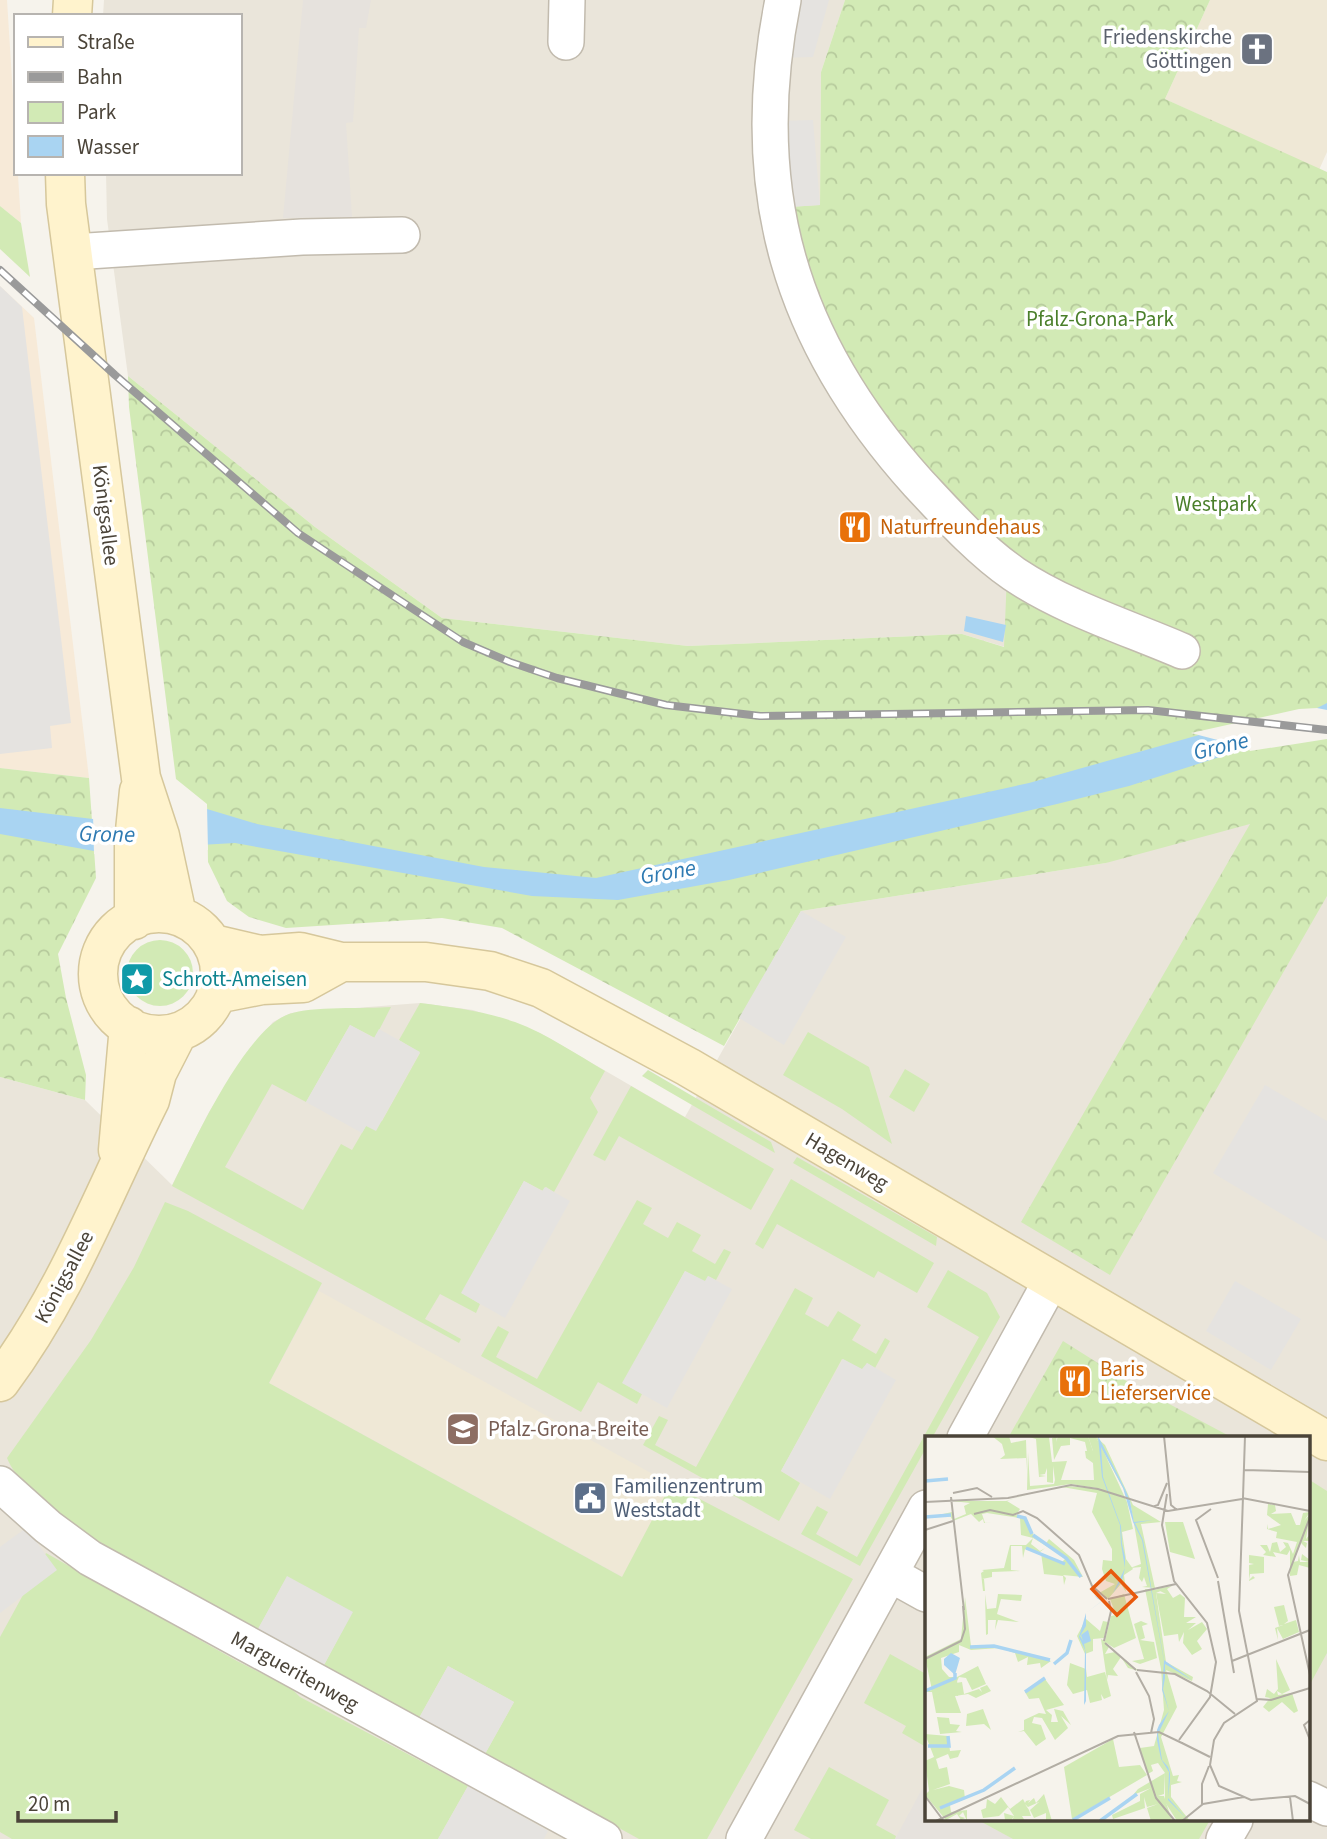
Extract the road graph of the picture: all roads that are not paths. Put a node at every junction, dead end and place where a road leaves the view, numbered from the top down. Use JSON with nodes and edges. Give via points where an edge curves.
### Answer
{"nodes":[{"id":1,"x":567,"y":0,"type":"edge"},
{"id":2,"x":783,"y":0,"type":"edge"},
{"id":3,"x":566,"y":42,"type":"dead end"},
{"id":4,"x":65,"y":175,"type":"edge"},
{"id":5,"x":402,"y":235,"type":"dead end"},
{"id":6,"x":73,"y":252,"type":"junction"},
{"id":7,"x":1182,"y":651,"type":"dead end"},
{"id":8,"x":150,"y":871,"type":"junction"},
{"id":9,"x":177,"y":915,"type":"junction"},
{"id":10,"x":134,"y":920,"type":"junction"},
{"id":11,"x":213,"y":944,"type":"junction"},
{"id":12,"x":341,"y":962,"type":"junction"},
{"id":13,"x":216,"y":994,"type":"junction"},
{"id":14,"x":129,"y":1026,"type":"junction"},
{"id":15,"x":178,"y":1032,"type":"junction"},
{"id":16,"x":117,"y":1166,"type":"junction"},
{"id":17,"x":1051,"y":1281,"type":"junction"},
{"id":18,"x":0,"y":1382,"type":"edge"},
{"id":19,"x":966,"y":1436,"type":"edge"},
{"id":20,"x":1327,"y":1441,"type":"edge"},
{"id":21,"x":0,"y":1484,"type":"edge"},
{"id":22,"x":925,"y":1510,"type":"edge"},
{"id":23,"x":890,"y":1574,"type":"junction"},
{"id":24,"x":925,"y":1593,"type":"edge"},
{"id":25,"x":1310,"y":1801,"type":"edge"},
{"id":26,"x":1327,"y":1808,"type":"edge"},
{"id":27,"x":1234,"y":1822,"type":"edge"},
{"id":28,"x":604,"y":1839,"type":"edge"},
{"id":29,"x":744,"y":1839,"type":"edge"},
{"id":30,"x":1224,"y":1839,"type":"edge"}],
"edges":[{"from":1,"to":3,"type":"street"},
{"from":2,"to":7,"type":"street","via":[[772,58],[771,165],[795,281],[837,377],[883,444],[976,544],[1055,598]]},
{"from":4,"to":6,"type":"street","name":"Königsallee"},
{"from":5,"to":6,"type":"street"},
{"from":6,"to":8,"type":"street","name":"Königsallee","via":[[141,778],[160,836]]},
{"from":8,"to":9,"type":"street","name":"Königsallee"},
{"from":8,"to":10,"type":"street","name":"Königsallee"},
{"from":9,"to":10,"type":"street","via":[[158,913]]},
{"from":9,"to":11,"type":"street","via":[[204,931]]},
{"from":10,"to":14,"type":"street","via":[[107,945],[98,977],[110,1011]]},
{"from":11,"to":12,"type":"street","name":"Hagenweg","via":[[260,955],[300,953]]},
{"from":11,"to":13,"type":"street","via":[[219,963]]},
{"from":12,"to":13,"type":"street","name":"Hagenweg","via":[[303,983]]},
{"from":12,"to":17,"type":"street","name":"Hagenweg","via":[[426,961],[490,971],[541,988],[688,1068]]},
{"from":13,"to":15,"type":"street","name":"Königsallee","via":[[201,1019]]},
{"from":14,"to":15,"type":"street","via":[[152,1034]]},
{"from":14,"to":16,"type":"street","name":"Königsallee"},
{"from":15,"to":16,"type":"street","name":"Königsallee"},
{"from":16,"to":18,"type":"street","name":"Königsallee","via":[[61,1288]]},
{"from":17,"to":19,"type":"street"},
{"from":17,"to":20,"type":"street","name":"Hagenweg"},
{"from":21,"to":28,"type":"street","name":"Margueritenweg","via":[[90,1558]]},
{"from":22,"to":23,"type":"street"},
{"from":23,"to":24,"type":"street"},
{"from":23,"to":29,"type":"street"},
{"from":25,"to":26,"type":"street"},
{"from":27,"to":30,"type":"street"}]}
